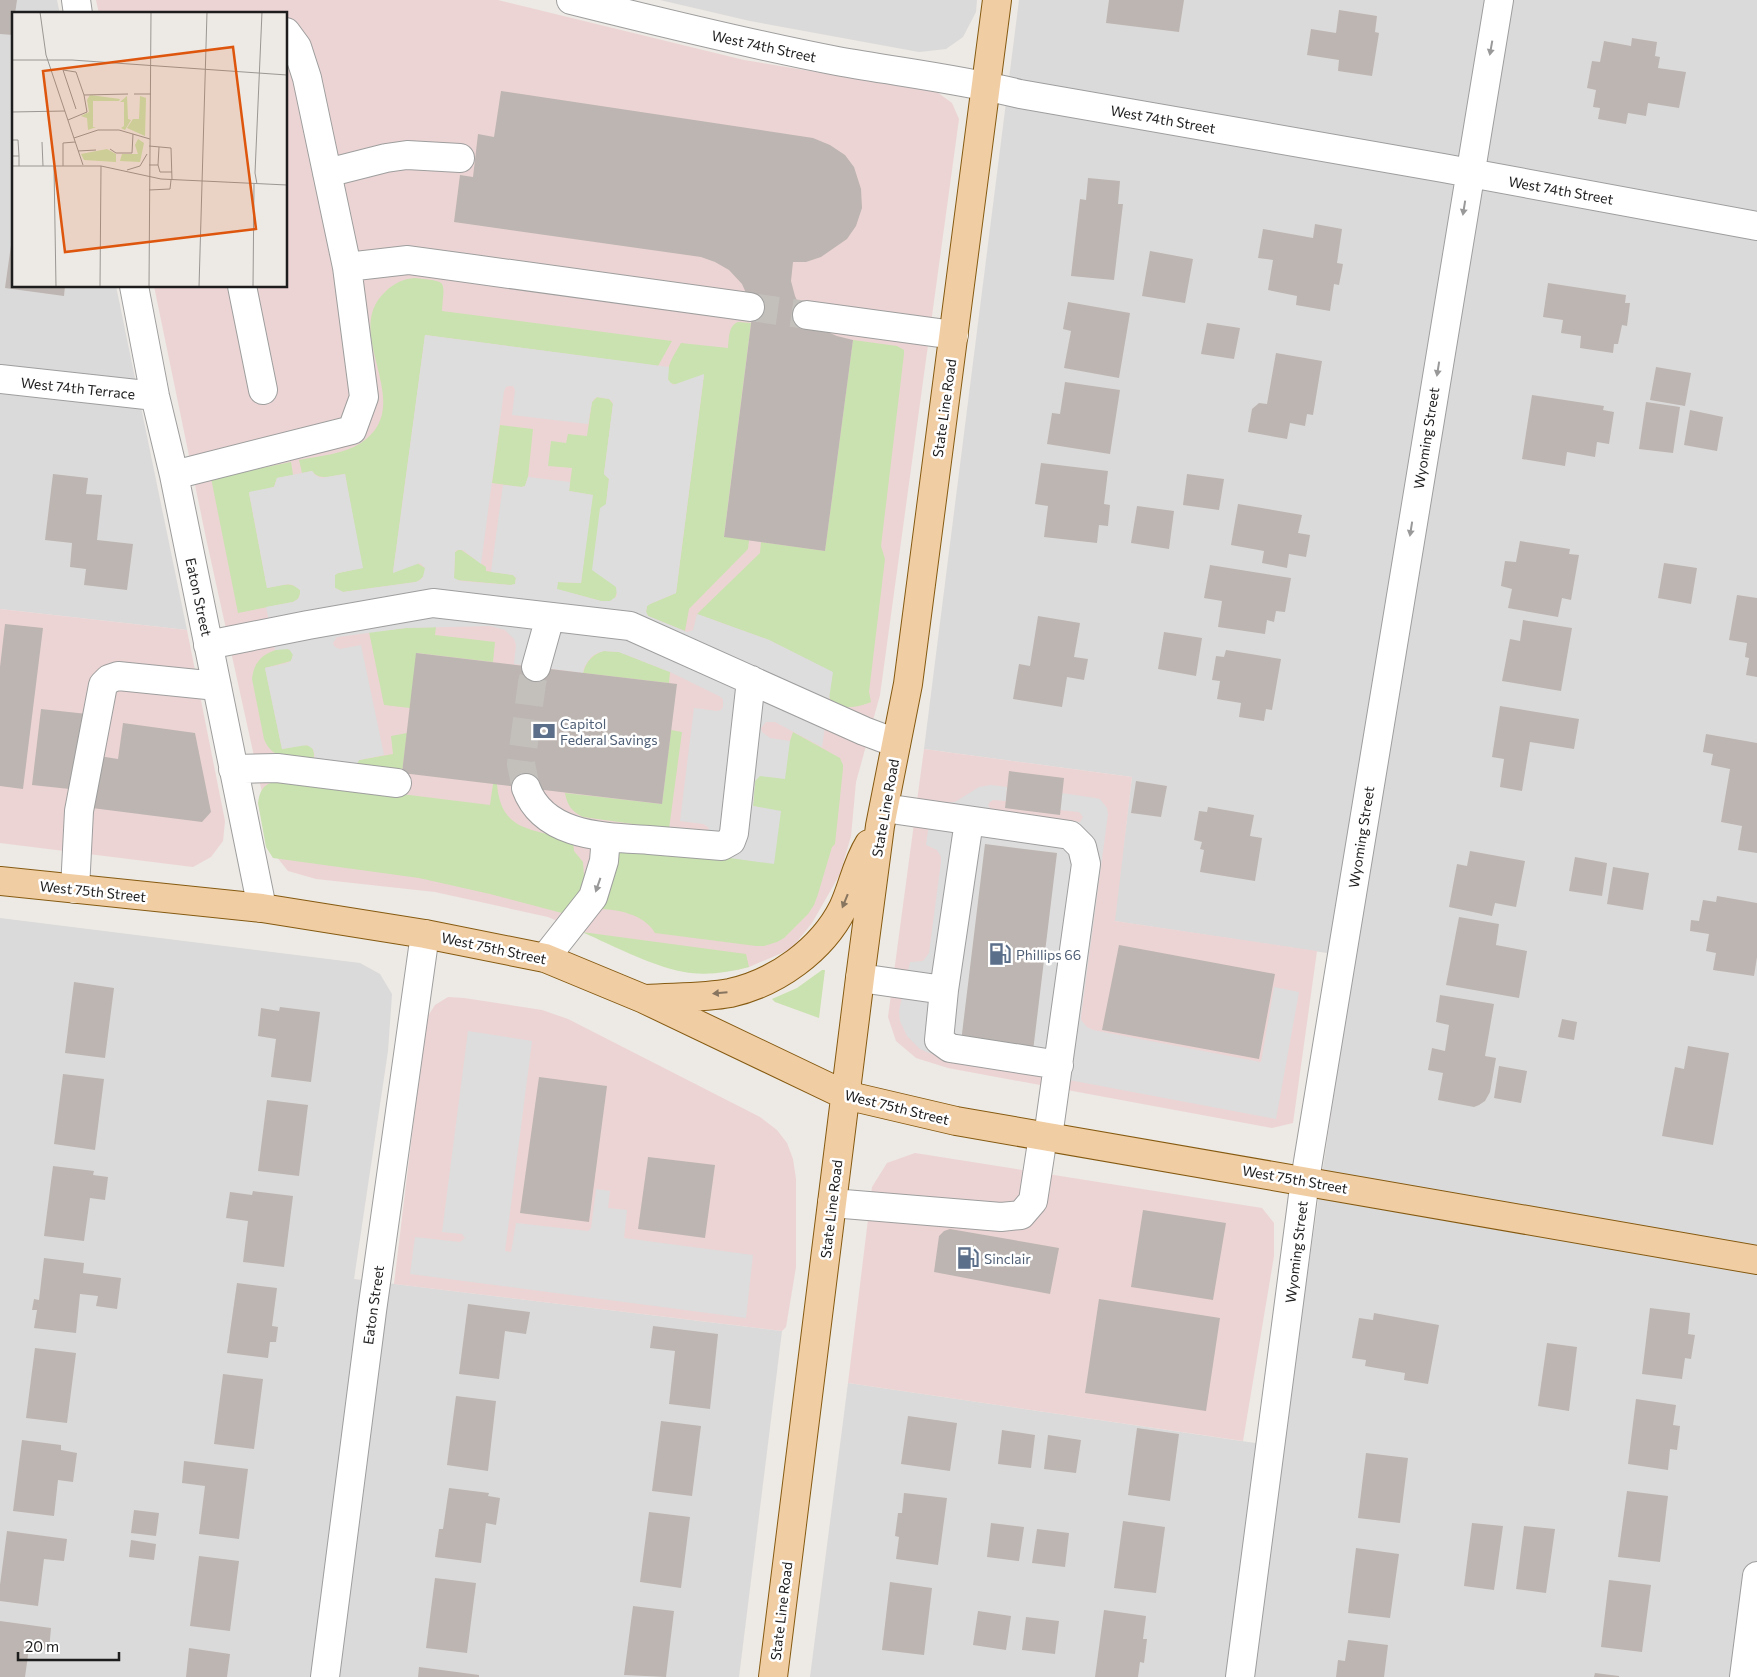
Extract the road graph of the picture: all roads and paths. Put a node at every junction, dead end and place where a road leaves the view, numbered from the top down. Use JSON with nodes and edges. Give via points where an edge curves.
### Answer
{"nodes":[{"id":1,"x":571,"y":0,"type":"edge"},
{"id":2,"x":997,"y":0,"type":"edge"},
{"id":3,"x":1499,"y":0,"type":"edge"},
{"id":4,"x":288,"y":35,"type":"edge"},
{"id":5,"x":986,"y":86,"type":"junction"},
{"id":6,"x":460,"y":158,"type":"dead end"},
{"id":7,"x":327,"y":173,"type":"junction"},
{"id":8,"x":1470,"y":173,"type":"junction"},
{"id":9,"x":1757,"y":226,"type":"edge"},
{"id":10,"x":347,"y":267,"type":"junction"},
{"id":11,"x":134,"y":288,"type":"edge"},
{"id":12,"x":242,"y":288,"type":"edge"},
{"id":13,"x":750,"y":307,"type":"tunnel mouth"},
{"id":14,"x":807,"y":315,"type":"tunnel mouth"},
{"id":15,"x":954,"y":335,"type":"junction"},
{"id":16,"x":0,"y":379,"type":"edge"},
{"id":17,"x":263,"y":390,"type":"dead end"},
{"id":18,"x":155,"y":396,"type":"junction"},
{"id":19,"x":174,"y":475,"type":"junction"},
{"id":20,"x":550,"y":617,"type":"junction"},
{"id":21,"x":208,"y":645,"type":"junction"},
{"id":22,"x":536,"y":667,"type":"tunnel mouth"},
{"id":23,"x":751,"y":680,"type":"junction"},
{"id":24,"x":217,"y":686,"type":"junction"},
{"id":25,"x":896,"y":743,"type":"junction"},
{"id":26,"x":233,"y":769,"type":"junction"},
{"id":27,"x":397,"y":783,"type":"dead end"},
{"id":28,"x":526,"y":788,"type":"tunnel mouth"},
{"id":29,"x":882,"y":817,"type":"junction"},
{"id":30,"x":969,"y":821,"type":"junction"},
{"id":31,"x":606,"y":837,"type":"junction"},
{"id":32,"x":0,"y":882,"type":"edge"},
{"id":33,"x":75,"y":889,"type":"junction"},
{"id":34,"x":262,"y":908,"type":"junction"},
{"id":35,"x":425,"y":934,"type":"junction"},
{"id":36,"x":545,"y":958,"type":"junction"},
{"id":37,"x":860,"y":978,"type":"junction"},
{"id":38,"x":944,"y":990,"type":"junction"},
{"id":39,"x":644,"y":1000,"type":"junction"},
{"id":40,"x":1059,"y":1064,"type":"junction"},
{"id":41,"x":845,"y":1095,"type":"junction"},
{"id":42,"x":1046,"y":1137,"type":"junction"},
{"id":43,"x":1305,"y":1180,"type":"junction"},
{"id":44,"x":832,"y":1203,"type":"junction"},
{"id":45,"x":1757,"y":1260,"type":"edge"},
{"id":46,"x":1757,"y":1576,"type":"edge"},
{"id":47,"x":325,"y":1677,"type":"edge"},
{"id":48,"x":773,"y":1677,"type":"edge"},
{"id":49,"x":1240,"y":1677,"type":"edge"},
{"id":50,"x":1744,"y":1677,"type":"edge"}],
"edges":[{"from":1,"to":5,"type":"street","name":"West 74th Street","via":[[737,41]]},
{"from":2,"to":5,"type":"main road","name":"State Line Road"},
{"from":3,"to":8,"type":"street","name":"Wyoming Street","one_way":true},
{"from":4,"to":7,"type":"street","via":[[297,47],[307,78]]},
{"from":5,"to":8,"type":"street","name":"West 74th Street"},
{"from":5,"to":15,"type":"main road","name":"State Line Road"},
{"from":6,"to":7,"type":"street","via":[[407,155]]},
{"from":7,"to":10,"type":"street"},
{"from":8,"to":9,"type":"street","name":"West 74th Street"},
{"from":8,"to":43,"type":"street","name":"Wyoming Street","one_way":true},
{"from":10,"to":13,"type":"street","via":[[408,260]]},
{"from":10,"to":19,"type":"street","via":[[364,397],[352,430]]},
{"from":11,"to":18,"type":"street","name":"Eaton Street"},
{"from":12,"to":17,"type":"street"},
{"from":14,"to":15,"type":"street"},
{"from":15,"to":25,"type":"main road","name":"State Line Road","via":[[908,684]]},
{"from":16,"to":18,"type":"street","name":"West 74th Terrace"},
{"from":18,"to":19,"type":"street","name":"Eaton Street"},
{"from":19,"to":21,"type":"street","name":"Eaton Street"},
{"from":20,"to":21,"type":"street","via":[[433,603]]},
{"from":20,"to":22,"type":"street"},
{"from":20,"to":23,"type":"street","via":[[630,626]]},
{"from":21,"to":24,"type":"street","name":"Eaton Street"},
{"from":23,"to":25,"type":"street"},
{"from":23,"to":31,"type":"street","via":[[731,841],[722,846]]},
{"from":24,"to":26,"type":"street","name":"Eaton Street"},
{"from":24,"to":33,"type":"street","via":[[118,676],[103,685],[80,811]]},
{"from":25,"to":29,"type":"main road","name":"State Line Road"},
{"from":26,"to":27,"type":"street","via":[[277,768]]},
{"from":26,"to":34,"type":"street","name":"Eaton Street"},
{"from":28,"to":31,"type":"street","via":[[530,798],[555,822]]},
{"from":29,"to":30,"type":"street"},
{"from":29,"to":37,"type":"main road","name":"State Line Road"},
{"from":29,"to":39,"type":"main road","one_way":true,"via":[[860,859],[843,907],[818,944],[799,960],[758,984],[730,993]]},
{"from":30,"to":38,"type":"street"},
{"from":30,"to":40,"type":"street","via":[[1070,835],[1082,847],[1086,864]]},
{"from":31,"to":36,"type":"street","one_way":true,"via":[[602,870],[593,897]]},
{"from":32,"to":33,"type":"main road","name":"West 75th Street"},
{"from":33,"to":34,"type":"main road","name":"West 75th Street"},
{"from":34,"to":35,"type":"main road","name":"West 75th Street"},
{"from":35,"to":36,"type":"main road","name":"West 75th Street"},
{"from":35,"to":47,"type":"street","name":"Eaton Street"},
{"from":36,"to":39,"type":"main road","name":"West 75th Street"},
{"from":37,"to":38,"type":"street"},
{"from":37,"to":41,"type":"main road","name":"State Line Road"},
{"from":38,"to":40,"type":"street","via":[[939,1040],[950,1048]]},
{"from":39,"to":41,"type":"main road","name":"West 75th Street"},
{"from":40,"to":42,"type":"street"},
{"from":41,"to":42,"type":"main road","name":"West 75th Street","via":[[956,1121]]},
{"from":41,"to":44,"type":"main road","name":"State Line Road"},
{"from":42,"to":43,"type":"main road","name":"West 75th Street"},
{"from":42,"to":44,"type":"street","via":[[1033,1200],[1021,1215],[1001,1217]]},
{"from":43,"to":45,"type":"main road","name":"West 75th Street"},
{"from":43,"to":49,"type":"street","name":"Wyoming Street"},
{"from":44,"to":48,"type":"main road","name":"State Line Road"},
{"from":46,"to":50,"type":"street"}]}
